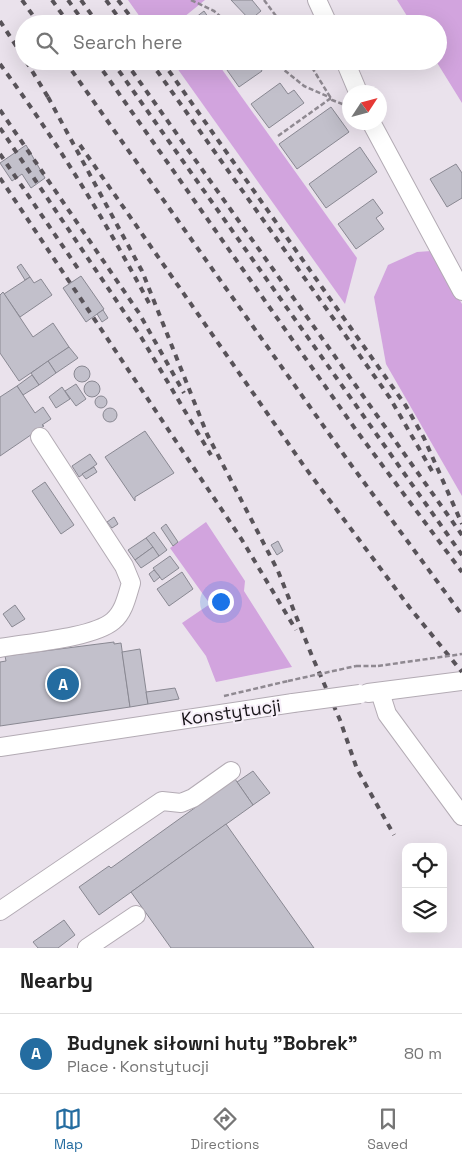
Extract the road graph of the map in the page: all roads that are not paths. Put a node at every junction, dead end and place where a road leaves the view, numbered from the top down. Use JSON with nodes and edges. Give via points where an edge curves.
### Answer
{"nodes":[{"id":1,"x":317,"y":0,"type":"edge"},
{"id":2,"x":324,"y":15,"type":"edge"},
{"id":3,"x":349,"y":70,"type":"edge"},
{"id":4,"x":355,"y":85,"type":"edge"},
{"id":5,"x":375,"y":130,"type":"edge"},
{"id":6,"x":462,"y":291,"type":"edge"},
{"id":7,"x":40,"y":437,"type":"dead end"},
{"id":8,"x":0,"y":648,"type":"edge"},
{"id":9,"x":462,"y":681,"type":"edge"},
{"id":10,"x":380,"y":692,"type":"junction"},
{"id":11,"x":0,"y":747,"type":"edge"},
{"id":12,"x":231,"y":771,"type":"dead end"},
{"id":13,"x":462,"y":816,"type":"edge"},
{"id":14,"x":0,"y":912,"type":"edge"},
{"id":15,"x":136,"y":915,"type":"dead end"},
{"id":16,"x":87,"y":948,"type":"edge"}],
"edges":[{"from":1,"to":2,"type":"street"},
{"from":3,"to":4,"type":"street"},
{"from":5,"to":6,"type":"street"},
{"from":7,"to":8,"type":"street","via":[[124,566],[131,583],[122,609],[112,622],[88,632]]},
{"from":9,"to":10,"type":"street","name":"Konstytucji"},
{"from":10,"to":11,"type":"street","name":"Konstytucji","bridge":true},
{"from":10,"to":13,"type":"street","via":[[387,714]]},
{"from":12,"to":14,"type":"street","via":[[182,803],[162,800]]},
{"from":15,"to":16,"type":"street"}]}
